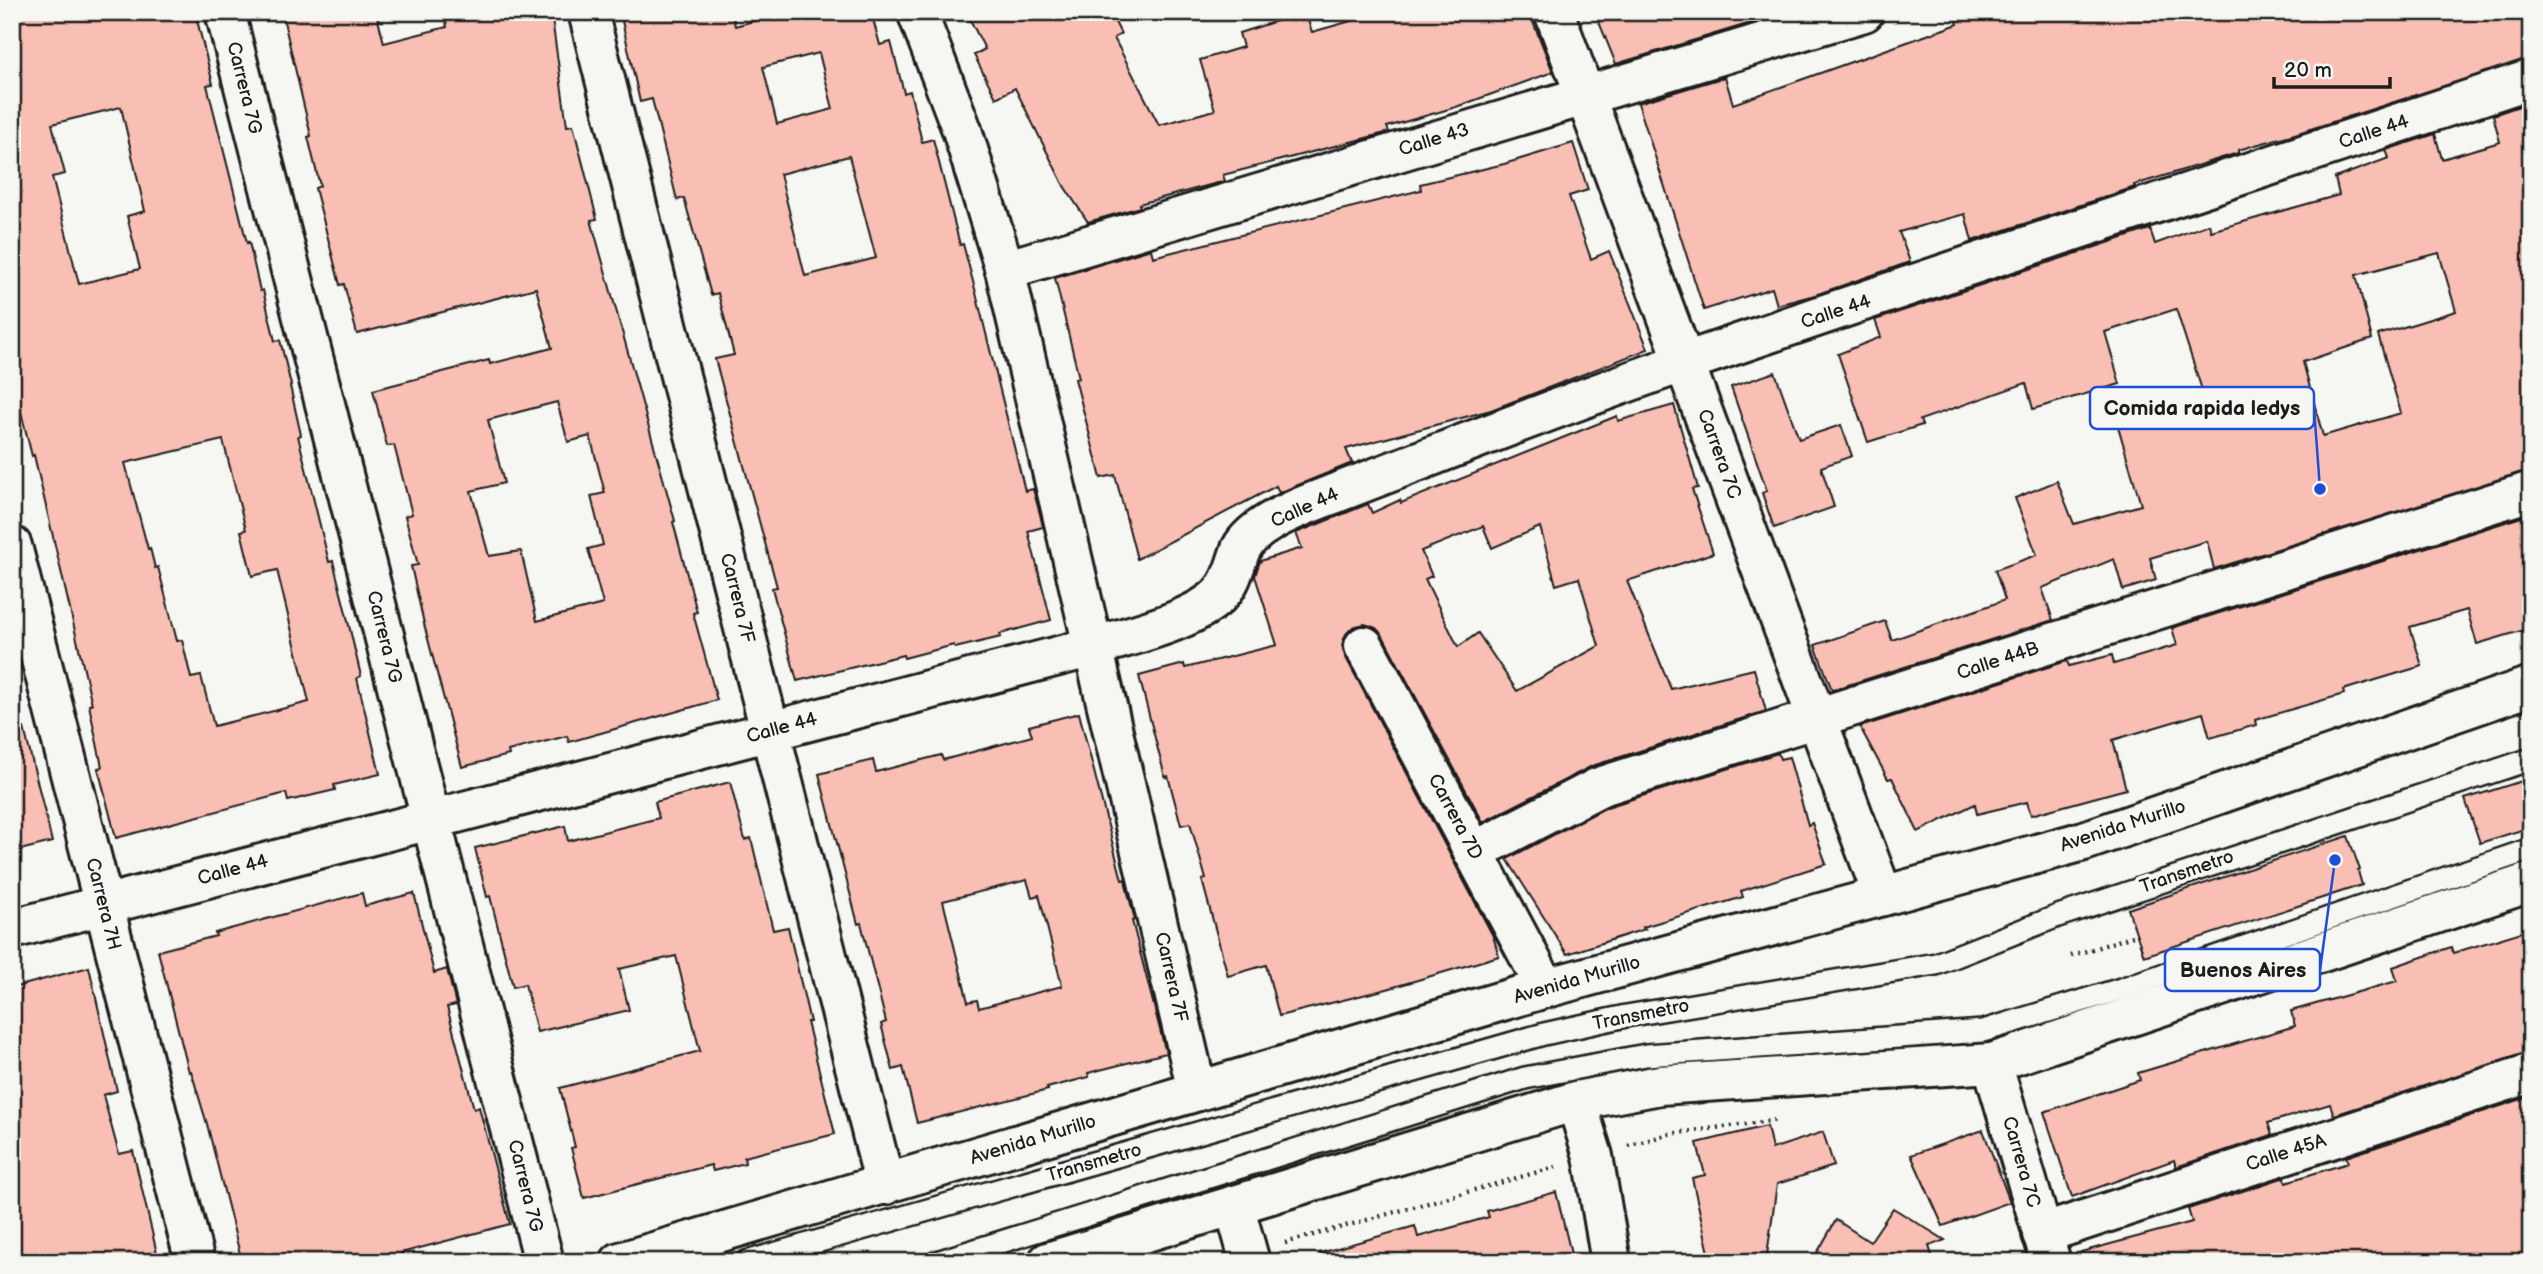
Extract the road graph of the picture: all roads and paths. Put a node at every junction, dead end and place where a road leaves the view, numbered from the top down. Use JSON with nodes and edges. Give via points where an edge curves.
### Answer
{"nodes":[{"id":1,"x":225,"y":12,"type":"edge"},
{"id":2,"x":588,"y":12,"type":"edge"},
{"id":3,"x":917,"y":12,"type":"edge"},
{"id":4,"x":1554,"y":12,"type":"edge"},
{"id":5,"x":1864,"y":12,"type":"edge"},
{"id":6,"x":2531,"y":79,"type":"edge"},
{"id":7,"x":1585,"y":95,"type":"junction"},
{"id":8,"x":1005,"y":270,"type":"junction"},
{"id":9,"x":1685,"y":362,"type":"junction"},
{"id":10,"x":2531,"y":491,"type":"edge"},
{"id":11,"x":12,"y":546,"type":"edge"},
{"id":12,"x":1364,"y":646,"type":"dead end"},
{"id":13,"x":1093,"y":647,"type":"junction"},
{"id":14,"x":2531,"y":686,"type":"edge"},
{"id":15,"x":1817,"y":719,"type":"junction"},
{"id":16,"x":770,"y":731,"type":"junction"},
{"id":17,"x":2531,"y":759,"type":"edge"},
{"id":18,"x":431,"y":819,"type":"junction"},
{"id":19,"x":2531,"y":849,"type":"edge"},
{"id":20,"x":1473,"y":852,"type":"junction"},
{"id":21,"x":2531,"y":882,"type":"edge"},
{"id":22,"x":1883,"y":896,"type":"junction"},
{"id":23,"x":103,"y":904,"type":"junction"},
{"id":24,"x":12,"y":929,"type":"edge"},
{"id":25,"x":2136,"y":935,"type":"dead end"},
{"id":26,"x":2071,"y":956,"type":"dead end"},
{"id":27,"x":1546,"y":988,"type":"junction"},
{"id":28,"x":1992,"y":1063,"type":"junction"},
{"id":29,"x":2531,"y":1073,"type":"edge"},
{"id":30,"x":1197,"y":1091,"type":"junction"},
{"id":31,"x":1576,"y":1101,"type":"junction"},
{"id":32,"x":885,"y":1185,"type":"junction"},
{"id":33,"x":1234,"y":1205,"type":"junction"},
{"id":34,"x":2047,"y":1248,"type":"edge"},
{"id":35,"x":195,"y":1262,"type":"edge"},
{"id":36,"x":544,"y":1262,"type":"edge"},
{"id":37,"x":620,"y":1262,"type":"edge"},
{"id":38,"x":746,"y":1262,"type":"edge"},
{"id":39,"x":937,"y":1262,"type":"edge"},
{"id":40,"x":1048,"y":1262,"type":"edge"},
{"id":41,"x":1250,"y":1262,"type":"edge"},
{"id":42,"x":1611,"y":1262,"type":"edge"}],
"edges":[{"from":1,"to":18,"type":"street","name":"Carrera 7G"},
{"from":2,"to":16,"type":"street","name":"Carrera 7F"},
{"from":3,"to":8,"type":"street","name":"Carrera 7F","via":[[962,130]]},
{"from":4,"to":7,"type":"street","name":"Carrera 7C"},
{"from":5,"to":7,"type":"street","name":"Calle 43"},
{"from":6,"to":9,"type":"street","name":"Calle 44"},
{"from":7,"to":8,"type":"street","name":"Calle 43"},
{"from":7,"to":9,"type":"street","name":"Carrera 7C"},
{"from":8,"to":13,"type":"street","name":"Carrera 7F"},
{"from":9,"to":13,"type":"street","name":"Calle 44","via":[[1336,493],[1269,523],[1242,546],[1222,593],[1198,611]]},
{"from":9,"to":15,"type":"street","name":"Carrera 7C"},
{"from":10,"to":15,"type":"street","name":"Calle 44B"},
{"from":11,"to":23,"type":"street","name":"Carrera 7H"},
{"from":12,"to":20,"type":"street","name":"Carrera 7D"},
{"from":13,"to":16,"type":"street","name":"Calle 44"},
{"from":13,"to":30,"type":"street","name":"Carrera 7F"},
{"from":14,"to":22,"type":"street","name":"Avenida Murillo","via":[[2084,841]]},
{"from":15,"to":20,"type":"street","name":"Calle 44B","via":[[1599,786]]},
{"from":15,"to":22,"type":"street","name":"Carrera 7C"},
{"from":16,"to":18,"type":"street","name":"Calle 44"},
{"from":16,"to":32,"type":"street","name":"Carrera 7F"},
{"from":17,"to":38,"type":"lane","name":"Transmetro","via":[[2058,916],[1936,964],[1544,1034]]},
{"from":18,"to":23,"type":"street","name":"Calle 44"},
{"from":18,"to":36,"type":"street","name":"Carrera 7G"},
{"from":19,"to":39,"type":"lane","name":"Transmetro","via":[[2122,989],[1983,1031],[1646,1055],[1525,1077]]},
{"from":20,"to":27,"type":"street","name":"Carrera 7D"},
{"from":21,"to":28,"type":"street"},
{"from":22,"to":27,"type":"street","name":"Avenida Murillo"},
{"from":23,"to":24,"type":"street","name":"Calle 44"},
{"from":23,"to":35,"type":"street","name":"Carrera 7H"},
{"from":25,"to":26,"type":"path"},
{"from":27,"to":30,"type":"street","name":"Avenida Murillo"},
{"from":28,"to":31,"type":"street","via":[[1660,1085]]},
{"from":28,"to":34,"type":"street","name":"Carrera 7C"},
{"from":29,"to":34,"type":"street","name":"Calle 45A"},
{"from":30,"to":32,"type":"street","name":"Avenida Murillo"},
{"from":31,"to":33,"type":"street"},
{"from":31,"to":42,"type":"street","via":[[1593,1156]]},
{"from":32,"to":37,"type":"street","name":"Avenida Murillo"},
{"from":33,"to":40,"type":"street"},
{"from":33,"to":41,"type":"street"}]}
